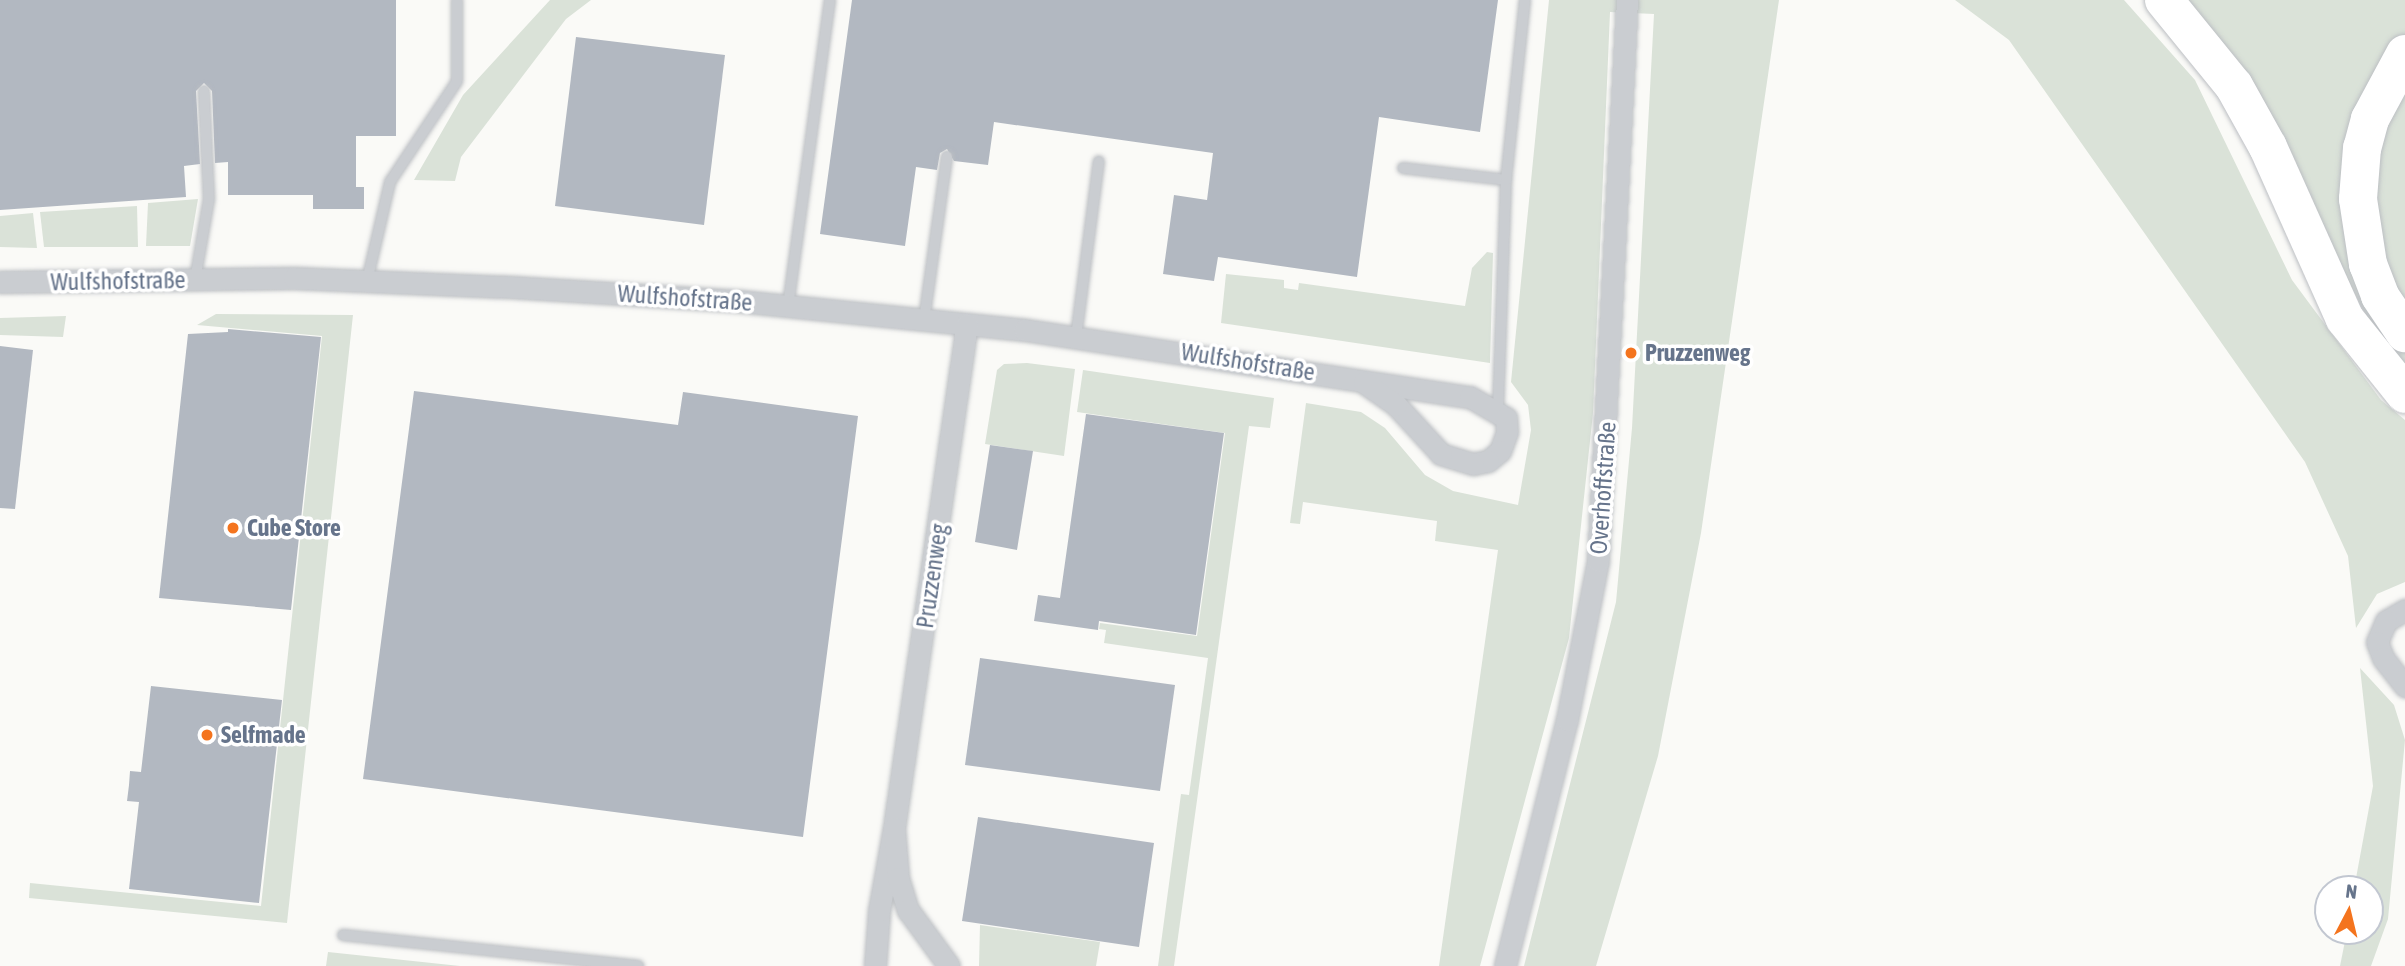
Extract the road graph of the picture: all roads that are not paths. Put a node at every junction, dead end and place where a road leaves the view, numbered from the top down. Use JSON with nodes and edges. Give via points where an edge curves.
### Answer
{"nodes":[{"id":1,"x":457,"y":0,"type":"edge"},
{"id":2,"x":830,"y":0,"type":"edge"},
{"id":3,"x":1525,"y":0,"type":"edge"},
{"id":4,"x":1627,"y":0,"type":"edge"},
{"id":5,"x":2164,"y":0,"type":"edge"},
{"id":6,"x":2405,"y":54,"type":"edge"},
{"id":7,"x":204,"y":91,"type":"dead end"},
{"id":8,"x":947,"y":157,"type":"dead end"},
{"id":9,"x":1099,"y":161,"type":"dead end"},
{"id":10,"x":1403,"y":168,"type":"dead end"},
{"id":11,"x":1506,"y":180,"type":"junction"},
{"id":12,"x":195,"y":280,"type":"junction"},
{"id":13,"x":367,"y":281,"type":"junction"},
{"id":14,"x":0,"y":282,"type":"edge"},
{"id":15,"x":788,"y":306,"type":"junction"},
{"id":16,"x":924,"y":320,"type":"junction"},
{"id":17,"x":967,"y":324,"type":"junction"},
{"id":18,"x":2405,"y":333,"type":"edge"},
{"id":19,"x":1076,"y":337,"type":"junction"},
{"id":20,"x":1364,"y":383,"type":"junction"},
{"id":21,"x":2405,"y":394,"type":"edge"},
{"id":22,"x":1497,"y":409,"type":"junction"},
{"id":23,"x":2405,"y":610,"type":"edge"},
{"id":24,"x":2405,"y":687,"type":"edge"},
{"id":25,"x":894,"y":828,"type":"junction"},
{"id":26,"x":343,"y":935,"type":"dead end"},
{"id":27,"x":638,"y":966,"type":"edge"},
{"id":28,"x":875,"y":966,"type":"edge"},
{"id":29,"x":949,"y":966,"type":"edge"},
{"id":30,"x":1505,"y":966,"type":"edge"}],
"edges":[{"from":1,"to":13,"type":"lane","via":[[457,81],[390,182]]},
{"from":2,"to":15,"type":"lane"},
{"from":3,"to":11,"type":"lane"},
{"from":4,"to":30,"type":"street","name":"Overhoffstraße","via":[[1598,562],[1567,720]]},
{"from":5,"to":21,"type":"highway","via":[[2234,86],[2268,147],[2345,319]]},
{"from":6,"to":18,"type":"highway","via":[[2370,119],[2362,148],[2358,199],[2372,275]]},
{"from":7,"to":12,"type":"lane","via":[[209,199]]},
{"from":8,"to":16,"type":"lane"},
{"from":9,"to":19,"type":"lane"},
{"from":10,"to":11,"type":"lane"},
{"from":11,"to":22,"type":"lane","via":[[1503,364]]},
{"from":12,"to":13,"type":"street","name":"Wulfshofstraße"},
{"from":12,"to":14,"type":"street","name":"Wulfshofstraße"},
{"from":13,"to":15,"type":"street","name":"Wulfshofstraße"},
{"from":15,"to":16,"type":"street","name":"Wulfshofstraße"},
{"from":16,"to":17,"type":"street","name":"Wulfshofstraße"},
{"from":17,"to":19,"type":"street","name":"Wulfshofstraße"},
{"from":17,"to":25,"type":"street","name":"Pruzzenweg"},
{"from":19,"to":20,"type":"street","name":"Wulfshofstraße","via":[[1292,367]]},
{"from":20,"to":22,"type":"street","name":"Wulfshofstraße","via":[[1459,394]]},
{"from":20,"to":22,"type":"street","name":"Wulfshofstraße","via":[[1396,405],[1441,454],[1462,462],[1488,461],[1500,451],[1507,432],[1506,418]]},
{"from":23,"to":24,"type":"street","via":[[2386,621],[2377,642]]},
{"from":25,"to":28,"type":"street","name":"Pruzzenweg","via":[[879,911]]},
{"from":25,"to":29,"type":"street","name":"Pruzzenweg","via":[[898,877],[908,910]]},
{"from":26,"to":27,"type":"lane"}]}
